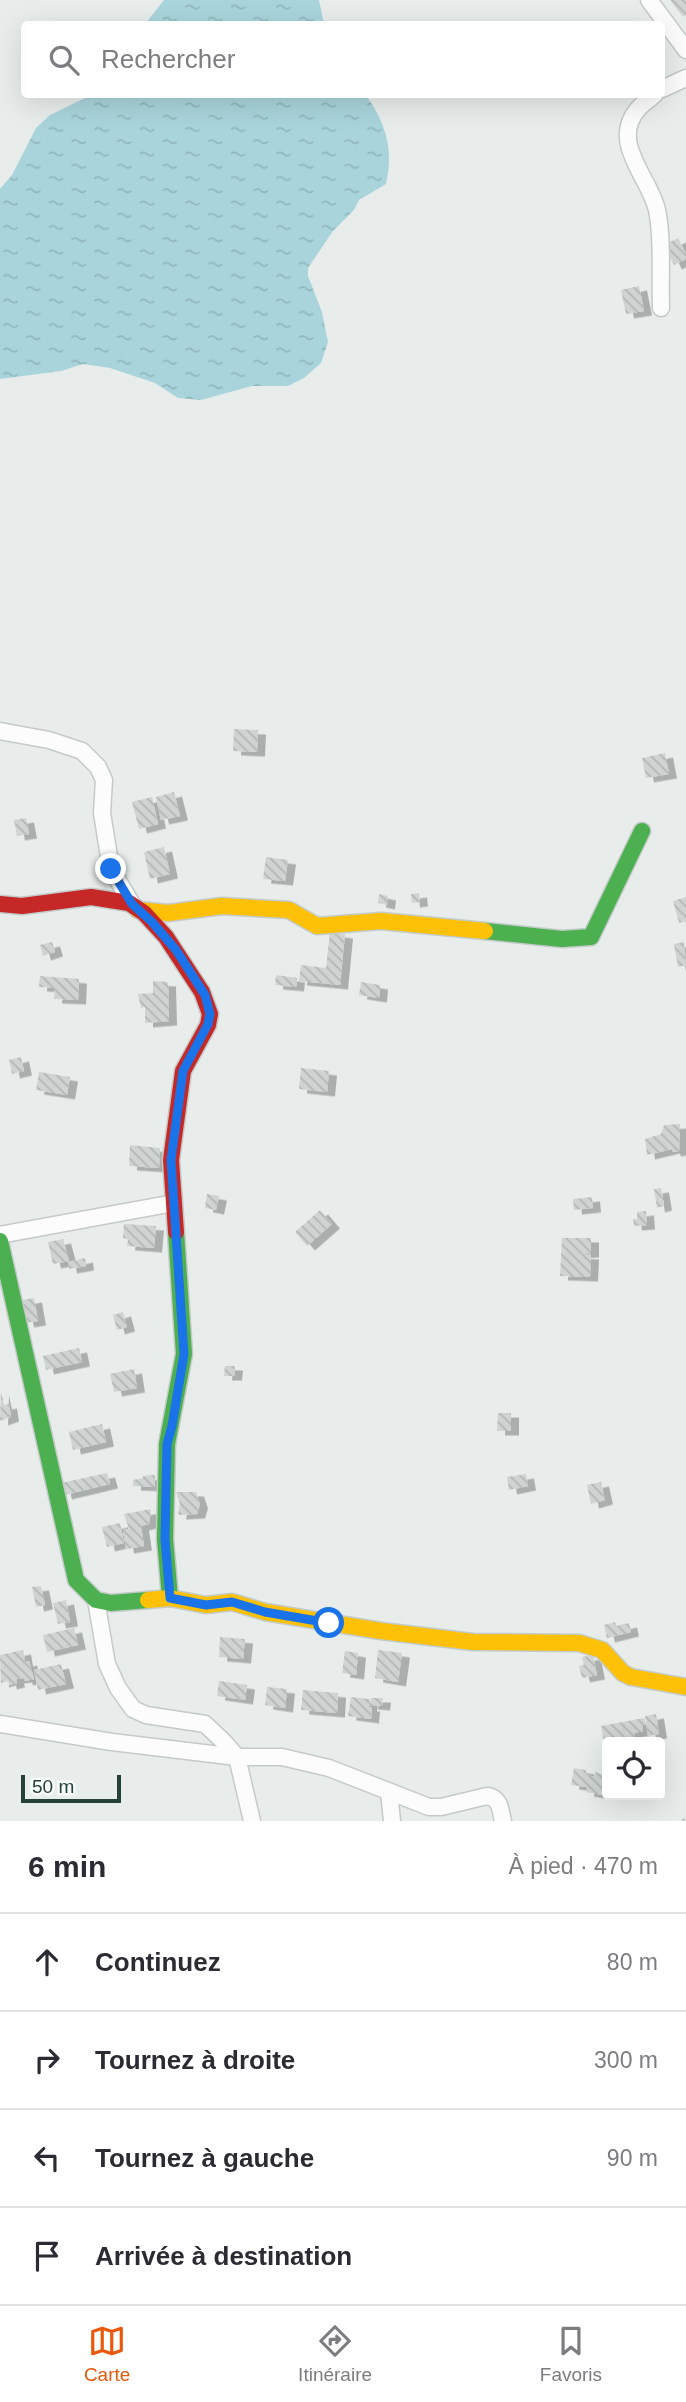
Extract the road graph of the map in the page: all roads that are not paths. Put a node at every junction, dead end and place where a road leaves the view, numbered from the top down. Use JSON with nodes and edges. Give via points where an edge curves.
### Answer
{"nodes":[{"id":1,"x":649,"y":0,"type":"edge"},
{"id":2,"x":665,"y":21,"type":"edge"},
{"id":3,"x":665,"y":22,"type":"edge"},
{"id":4,"x":686,"y":50,"type":"edge"},
{"id":5,"x":686,"y":78,"type":"edge"},
{"id":6,"x":665,"y":88,"type":"edge"},
{"id":7,"x":650,"y":98,"type":"edge"},
{"id":8,"x":661,"y":308,"type":"dead end"},
{"id":9,"x":0,"y":731,"type":"edge"},
{"id":10,"x":642,"y":831,"type":"dead end"},
{"id":11,"x":0,"y":904,"type":"edge"},
{"id":12,"x":135,"y":907,"type":"junction"},
{"id":13,"x":174,"y":1203,"type":"junction"},
{"id":14,"x":0,"y":1235,"type":"edge"},
{"id":15,"x":0,"y":1241,"type":"edge"},
{"id":16,"x":170,"y":1598,"type":"junction"},
{"id":17,"x":96,"y":1600,"type":"junction"},
{"id":18,"x":686,"y":1687,"type":"edge"},
{"id":19,"x":0,"y":1724,"type":"edge"},
{"id":20,"x":237,"y":1757,"type":"junction"},
{"id":21,"x":389,"y":1792,"type":"junction"},
{"id":22,"x":253,"y":1821,"type":"edge"},
{"id":23,"x":392,"y":1821,"type":"edge"},
{"id":24,"x":503,"y":1821,"type":"edge"}],
"edges":[{"from":1,"to":2,"type":"street"},
{"from":3,"to":4,"type":"street"},
{"from":5,"to":6,"type":"street"},
{"from":7,"to":8,"type":"street","via":[[633,117],[629,144],[658,213]]},
{"from":9,"to":12,"type":"street","via":[[82,751],[98,767],[104,780],[103,813],[111,869]]},
{"from":10,"to":12,"type":"street","via":[[591,937],[562,939],[381,921],[317,926],[289,910],[222,906],[168,912]]},
{"from":11,"to":12,"type":"street","via":[[38,905],[85,897]]},
{"from":12,"to":13,"type":"street","via":[[176,950],[205,995],[210,1014],[183,1071],[171,1160]]},
{"from":13,"to":14,"type":"street"},
{"from":13,"to":16,"type":"street","via":[[184,1354],[167,1444],[165,1539]]},
{"from":15,"to":17,"type":"street","via":[[76,1580]]},
{"from":16,"to":17,"type":"street"},
{"from":16,"to":18,"type":"street","via":[[206,1605],[232,1602],[351,1627],[473,1642],[579,1643],[602,1650],[631,1676]]},
{"from":17,"to":20,"type":"street","via":[[107,1664],[134,1709],[205,1724]]},
{"from":19,"to":20,"type":"street"},
{"from":20,"to":21,"type":"street","via":[[282,1757],[329,1768]]},
{"from":20,"to":22,"type":"street"},
{"from":21,"to":23,"type":"street"},
{"from":21,"to":24,"type":"street","via":[[429,1807],[494,1797]]}]}
